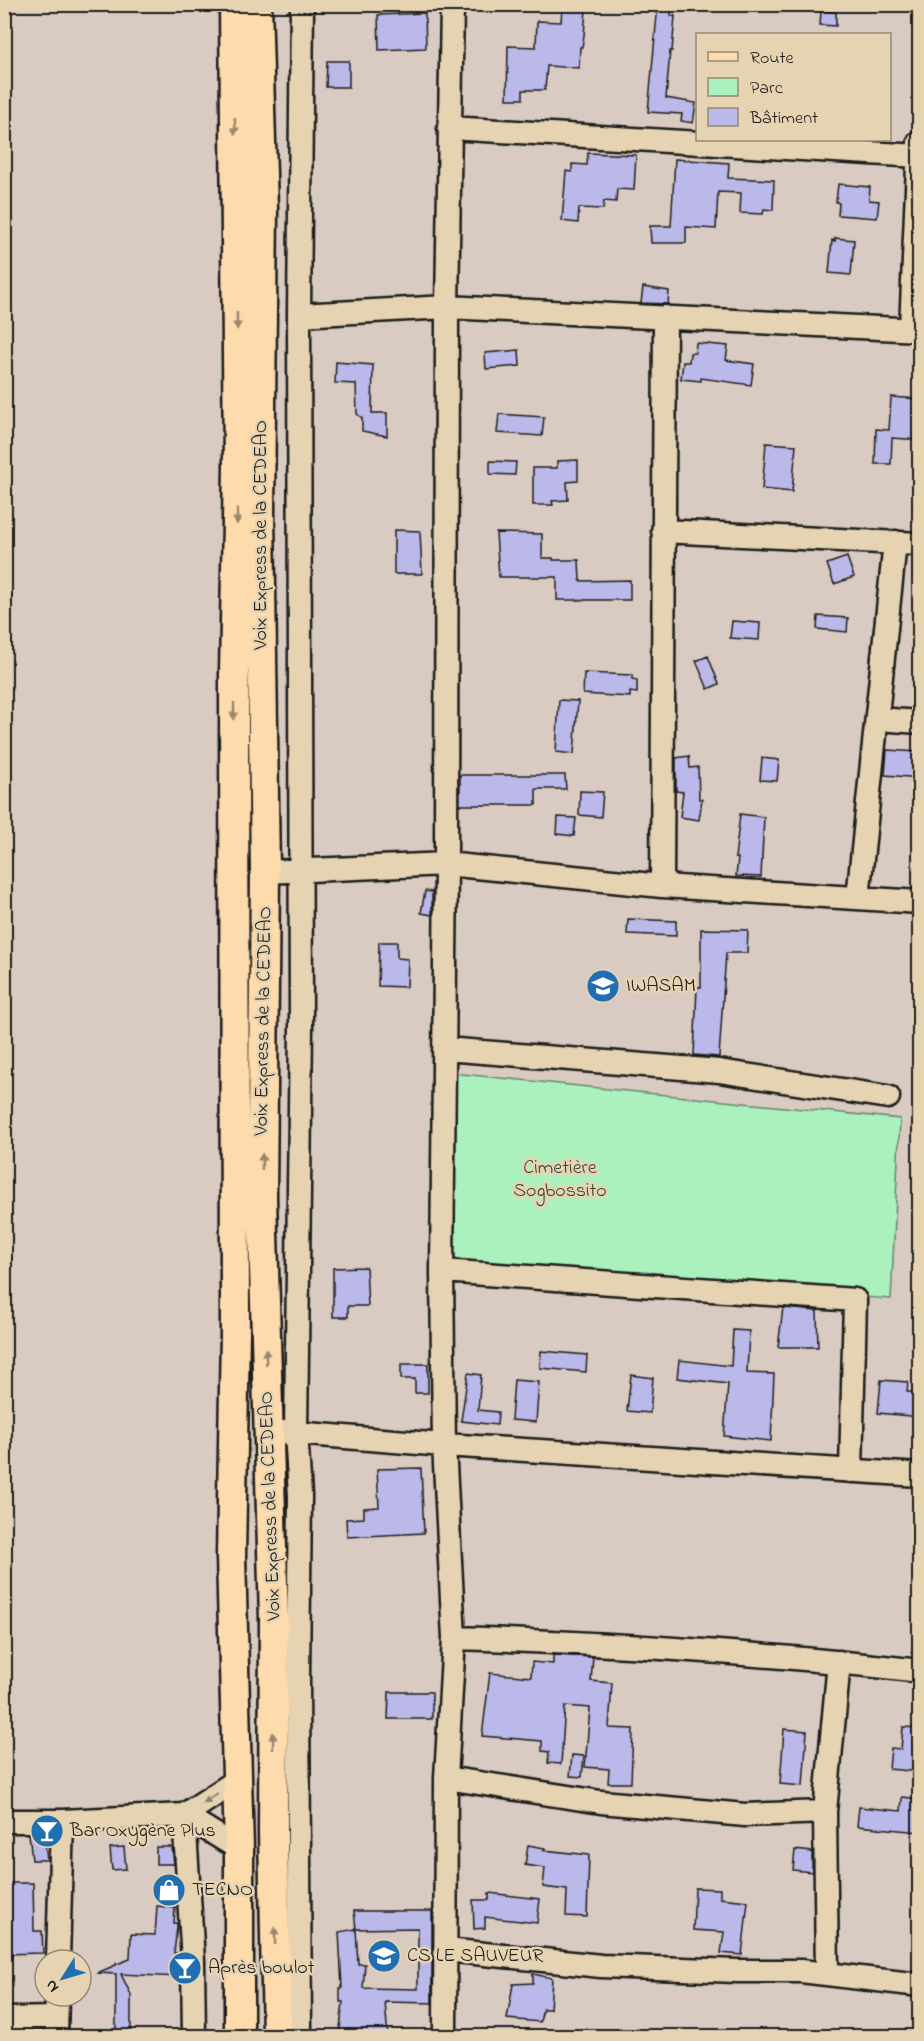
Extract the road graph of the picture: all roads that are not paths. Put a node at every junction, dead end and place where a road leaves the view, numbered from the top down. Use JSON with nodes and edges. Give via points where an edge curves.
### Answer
{"nodes":[{"id":1,"x":234,"y":4,"type":"edge"},
{"id":2,"x":257,"y":4,"type":"edge"},
{"id":3,"x":302,"y":4,"type":"edge"},
{"id":4,"x":452,"y":4,"type":"edge"},
{"id":5,"x":247,"y":91,"type":"junction"},
{"id":6,"x":449,"y":128,"type":"junction"},
{"id":7,"x":920,"y":141,"type":"edge"},
{"id":8,"x":919,"y":156,"type":"edge"},
{"id":9,"x":447,"y":307,"type":"junction"},
{"id":10,"x":299,"y":315,"type":"junction"},
{"id":11,"x":665,"y":317,"type":"junction"},
{"id":12,"x":915,"y":330,"type":"edge"},
{"id":13,"x":663,"y":531,"type":"junction"},
{"id":14,"x":895,"y":542,"type":"junction"},
{"id":15,"x":920,"y":544,"type":"edge"},
{"id":16,"x":877,"y":719,"type":"junction"},
{"id":17,"x":920,"y":722,"type":"edge"},
{"id":18,"x":446,"y":864,"type":"junction"},
{"id":19,"x":299,"y":871,"type":"junction"},
{"id":20,"x":265,"y":872,"type":"junction"},
{"id":21,"x":662,"y":886,"type":"junction"},
{"id":22,"x":858,"y":898,"type":"junction"},
{"id":23,"x":920,"y":902,"type":"edge"},
{"id":24,"x":234,"y":1021,"type":"junction"},
{"id":25,"x":264,"y":1022,"type":"junction"},
{"id":26,"x":445,"y":1049,"type":"junction"},
{"id":27,"x":888,"y":1097,"type":"dead end"},
{"id":28,"x":442,"y":1271,"type":"junction"},
{"id":29,"x":268,"y":1432,"type":"junction"},
{"id":30,"x":296,"y":1432,"type":"junction"},
{"id":31,"x":444,"y":1445,"type":"junction"},
{"id":32,"x":850,"y":1471,"type":"junction"},
{"id":33,"x":920,"y":1475,"type":"edge"},
{"id":34,"x":454,"y":1638,"type":"junction"},
{"id":35,"x":839,"y":1662,"type":"junction"},
{"id":36,"x":920,"y":1671,"type":"edge"},
{"id":37,"x":447,"y":1778,"type":"junction"},
{"id":38,"x":237,"y":1790,"type":"junction"},
{"id":39,"x":273,"y":1800,"type":"junction"},
{"id":40,"x":825,"y":1812,"type":"junction"},
{"id":41,"x":184,"y":1815,"type":"junction"},
{"id":42,"x":4,"y":1821,"type":"edge"},
{"id":43,"x":63,"y":1821,"type":"junction"},
{"id":44,"x":239,"y":1849,"type":"junction"},
{"id":45,"x":58,"y":1948,"type":"edge"},
{"id":46,"x":446,"y":1950,"type":"junction"},
{"id":47,"x":827,"y":1974,"type":"junction"},
{"id":48,"x":920,"y":1985,"type":"edge"},
{"id":49,"x":57,"y":2017,"type":"edge"},
{"id":50,"x":4,"y":2019,"type":"edge"},
{"id":51,"x":194,"y":2037,"type":"edge"},
{"id":52,"x":239,"y":2037,"type":"edge"},
{"id":53,"x":277,"y":2037,"type":"edge"},
{"id":54,"x":300,"y":2037,"type":"edge"},
{"id":55,"x":445,"y":2037,"type":"edge"}],
"edges":[{"from":1,"to":5,"type":"main road"},
{"from":2,"to":5,"type":"main road","name":"Voix Express de la CEDEAO"},
{"from":3,"to":10,"type":"street"},
{"from":4,"to":6,"type":"street"},
{"from":5,"to":20,"type":"main road","name":"Voix Express de la CEDEAO","via":[[262,209],[260,513]]},
{"from":5,"to":24,"type":"main road","one_way":true,"via":[[234,673]]},
{"from":6,"to":8,"type":"street"},
{"from":6,"to":9,"type":"street"},
{"from":7,"to":8,"type":"street"},
{"from":8,"to":12,"type":"street"},
{"from":9,"to":10,"type":"street"},
{"from":9,"to":11,"type":"street"},
{"from":9,"to":18,"type":"street"},
{"from":10,"to":19,"type":"street"},
{"from":11,"to":12,"type":"street"},
{"from":11,"to":13,"type":"street"},
{"from":13,"to":14,"type":"street"},
{"from":13,"to":21,"type":"street"},
{"from":14,"to":15,"type":"street"},
{"from":14,"to":16,"type":"street"},
{"from":16,"to":17,"type":"street"},
{"from":16,"to":22,"type":"street"},
{"from":18,"to":19,"type":"street"},
{"from":18,"to":21,"type":"street"},
{"from":18,"to":26,"type":"street"},
{"from":19,"to":20,"type":"street"},
{"from":19,"to":30,"type":"street"},
{"from":20,"to":25,"type":"main road","name":"Voix Express de la CEDEAO"},
{"from":21,"to":22,"type":"street"},
{"from":22,"to":23,"type":"street"},
{"from":24,"to":25,"type":"main road"},
{"from":24,"to":38,"type":"main road","via":[[231,1557]]},
{"from":29,"to":25,"type":"main road","name":"Voix Express de la CEDEAO","one_way":true,"via":[[262,1197]]},
{"from":26,"to":27,"type":"street","via":[[719,1071]]},
{"from":26,"to":28,"type":"street"},
{"from":28,"to":31,"type":"street"},
{"from":28,"to":32,"type":"street","via":[[855,1300]]},
{"from":29,"to":30,"type":"street"},
{"from":39,"to":29,"type":"main road","name":"Voix Express de la CEDEAO","one_way":true,"via":[[274,1619]]},
{"from":30,"to":31,"type":"street"},
{"from":30,"to":54,"type":"street","via":[[300,1495]]},
{"from":31,"to":32,"type":"street"},
{"from":31,"to":34,"type":"street"},
{"from":32,"to":33,"type":"street"},
{"from":34,"to":35,"type":"street","via":[[576,1642]]},
{"from":34,"to":37,"type":"street"},
{"from":35,"to":36,"type":"street"},
{"from":35,"to":40,"type":"street"},
{"from":37,"to":40,"type":"street","via":[[601,1802],[745,1815]]},
{"from":37,"to":46,"type":"street"},
{"from":38,"to":39,"type":"main road"},
{"from":38,"to":41,"type":"street","one_way":true},
{"from":38,"to":44,"type":"main road"},
{"from":53,"to":39,"type":"main road","name":"Voix Express de la CEDEAO","one_way":true},
{"from":40,"to":47,"type":"street"},
{"from":41,"to":43,"type":"street"},
{"from":41,"to":44,"type":"street"},
{"from":41,"to":51,"type":"street"},
{"from":42,"to":43,"type":"street"},
{"from":43,"to":45,"type":"street"},
{"from":44,"to":52,"type":"main road"},
{"from":46,"to":47,"type":"street","via":[[601,1966]]},
{"from":46,"to":55,"type":"street"},
{"from":47,"to":48,"type":"street"},
{"from":49,"to":50,"type":"street"}]}
